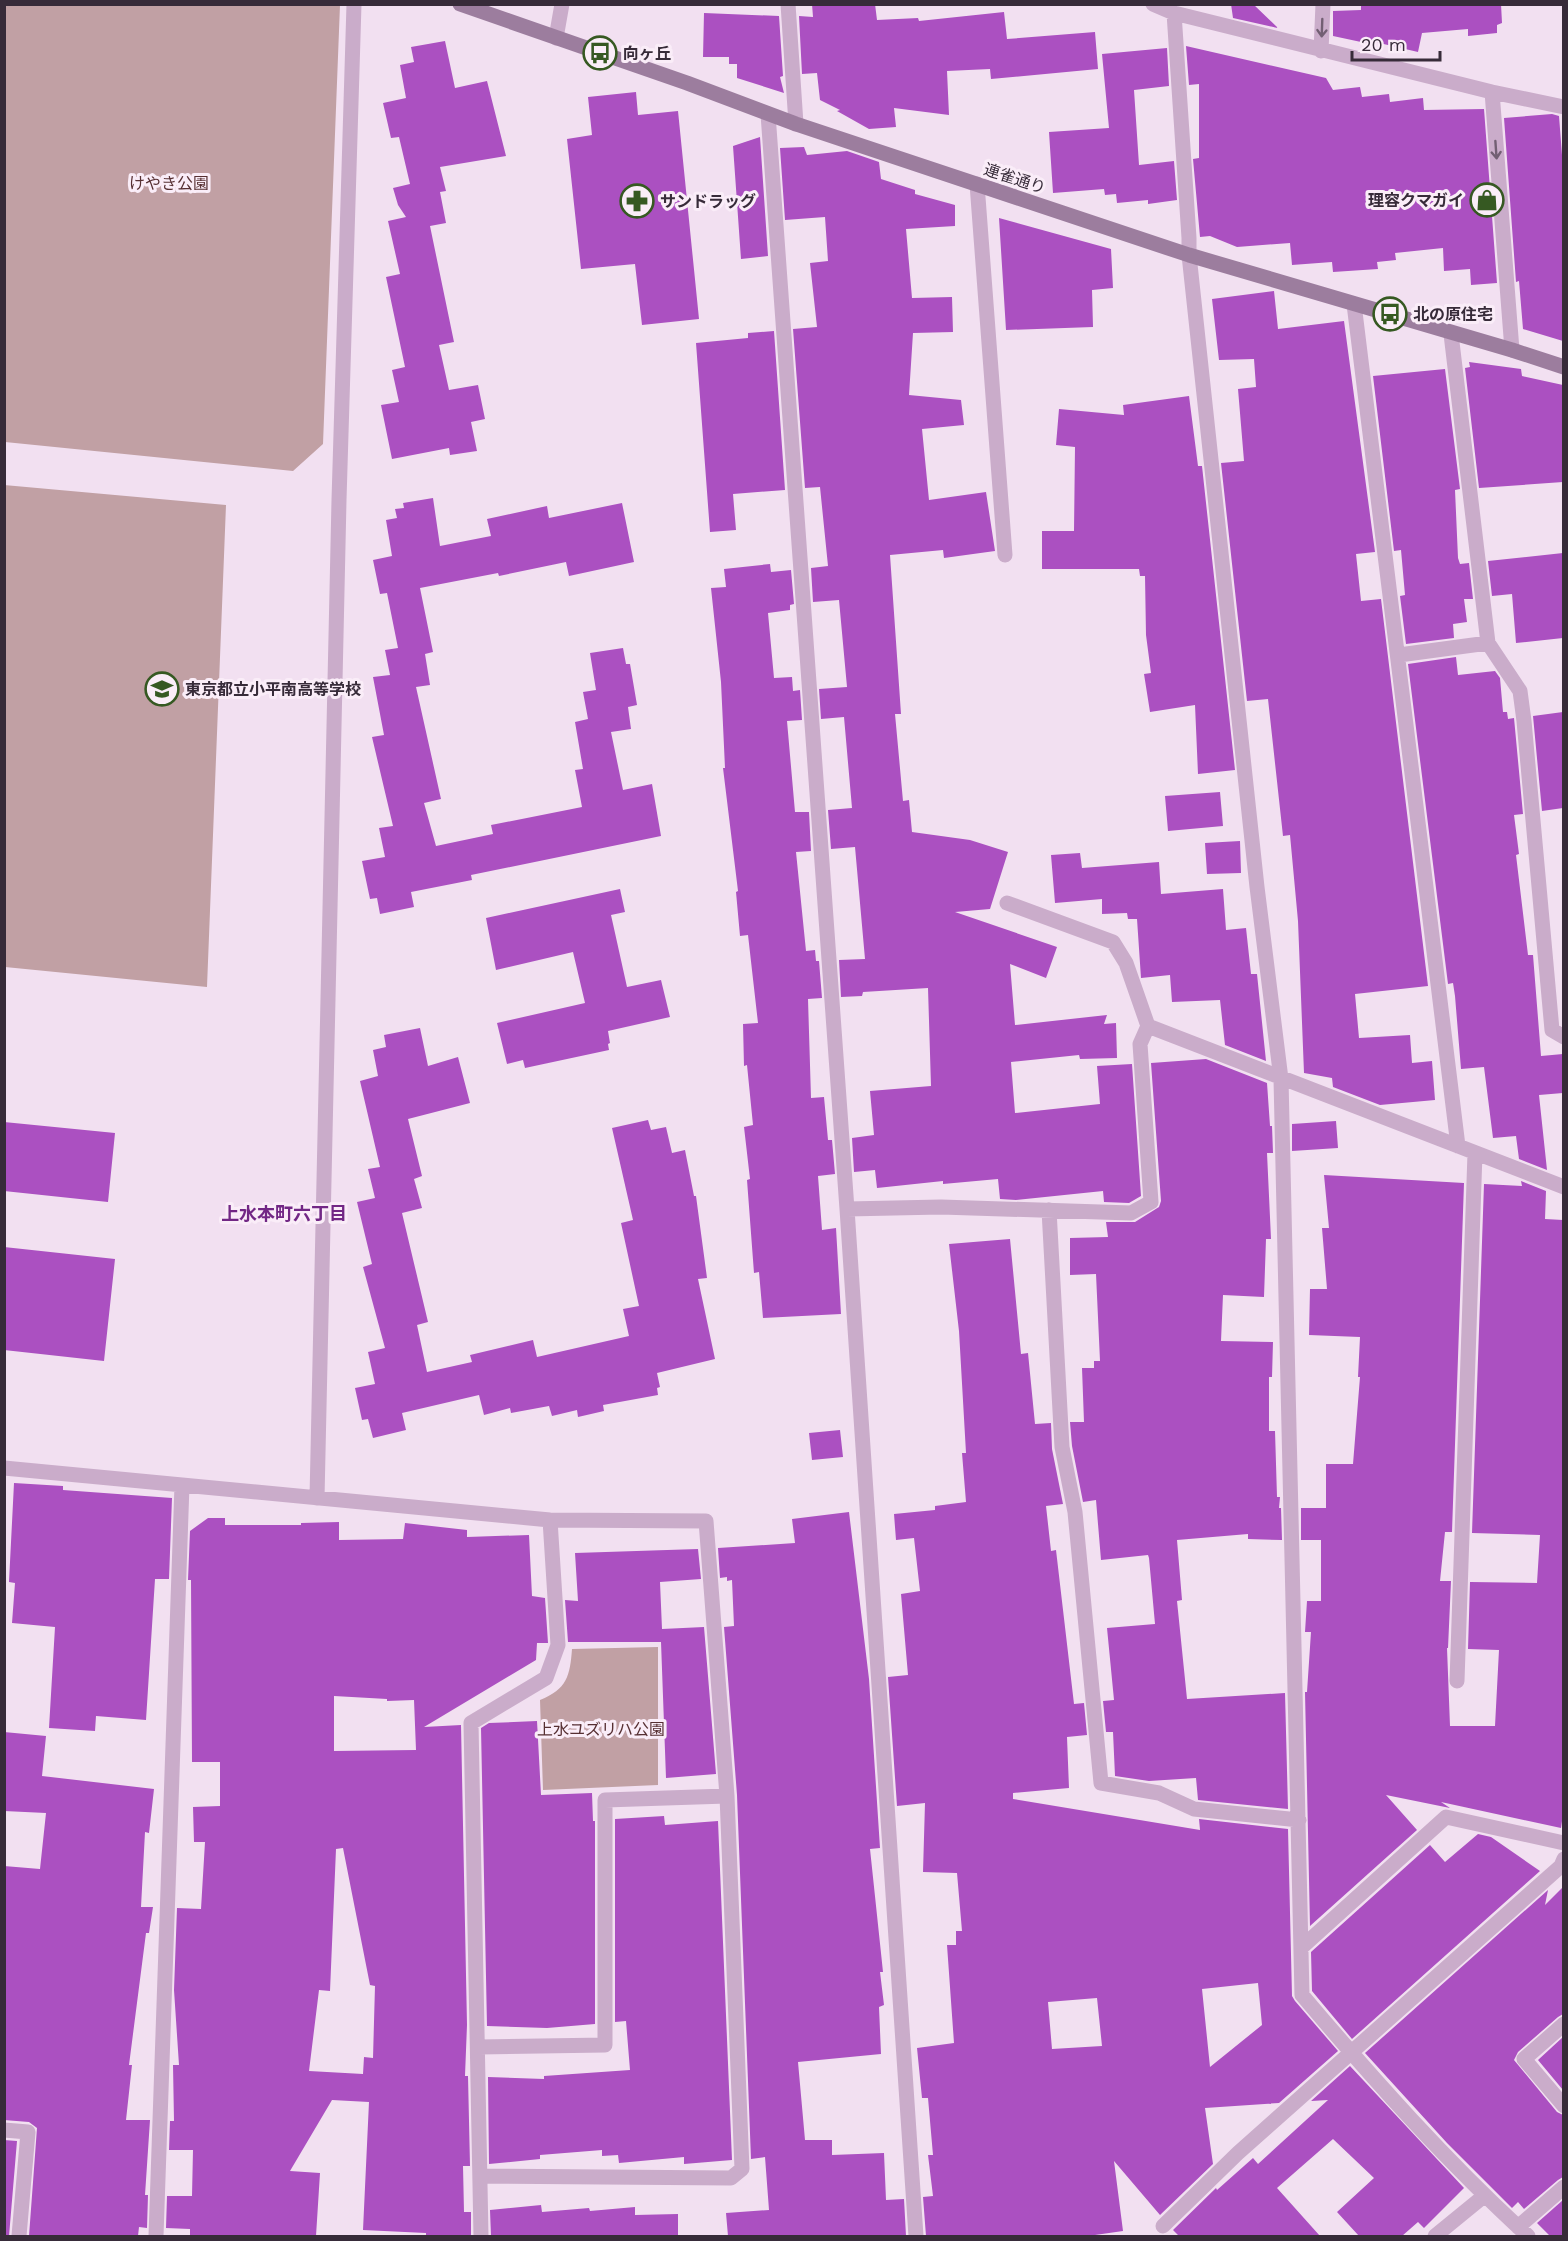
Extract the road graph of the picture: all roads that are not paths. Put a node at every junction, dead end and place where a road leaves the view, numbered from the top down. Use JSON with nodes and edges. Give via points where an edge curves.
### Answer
{"nodes":[{"id":1,"x":354,"y":4,"type":"edge"},
{"id":2,"x":460,"y":4,"type":"edge"},
{"id":3,"x":562,"y":4,"type":"edge"},
{"id":4,"x":789,"y":4,"type":"edge"},
{"id":5,"x":1153,"y":4,"type":"edge"},
{"id":6,"x":1323,"y":4,"type":"edge"},
{"id":7,"x":1174,"y":13,"type":"junction"},
{"id":8,"x":556,"y":38,"type":"junction"},
{"id":9,"x":1321,"y":51,"type":"junction"},
{"id":10,"x":1492,"y":92,"type":"junction"},
{"id":11,"x":1563,"y":107,"type":"edge"},
{"id":12,"x":768,"y":114,"type":"junction"},
{"id":13,"x":796,"y":124,"type":"junction"},
{"id":14,"x":977,"y":184,"type":"junction"},
{"id":15,"x":1189,"y":255,"type":"junction"},
{"id":16,"x":1354,"y":304,"type":"junction"},
{"id":17,"x":1451,"y":334,"type":"junction"},
{"id":18,"x":1512,"y":350,"type":"junction"},
{"id":19,"x":1563,"y":367,"type":"edge"},
{"id":20,"x":1005,"y":555,"type":"dead end"},
{"id":21,"x":1488,"y":642,"type":"junction"},
{"id":22,"x":1399,"y":655,"type":"junction"},
{"id":23,"x":1007,"y":903,"type":"dead end"},
{"id":24,"x":1148,"y":1026,"type":"junction"},
{"id":25,"x":1563,"y":1037,"type":"edge"},
{"id":26,"x":1281,"y":1078,"type":"junction"},
{"id":27,"x":1458,"y":1146,"type":"junction"},
{"id":28,"x":1475,"y":1153,"type":"junction"},
{"id":29,"x":1563,"y":1187,"type":"edge"},
{"id":30,"x":847,"y":1209,"type":"junction"},
{"id":31,"x":1049,"y":1210,"type":"junction"},
{"id":32,"x":4,"y":1468,"type":"edge"},
{"id":33,"x":182,"y":1485,"type":"junction"},
{"id":34,"x":317,"y":1498,"type":"junction"},
{"id":35,"x":550,"y":1520,"type":"junction"},
{"id":36,"x":1457,"y":1681,"type":"dead end"},
{"id":37,"x":727,"y":1796,"type":"junction"},
{"id":38,"x":1299,"y":1820,"type":"junction"},
{"id":39,"x":1563,"y":1843,"type":"edge"},
{"id":40,"x":1563,"y":1859,"type":"edge"},
{"id":41,"x":1302,"y":1947,"type":"junction"},
{"id":42,"x":1563,"y":2024,"type":"edge"},
{"id":43,"x":478,"y":2047,"type":"junction"},
{"id":44,"x":1351,"y":2053,"type":"junction"},
{"id":45,"x":1563,"y":2106,"type":"edge"},
{"id":46,"x":4,"y":2130,"type":"edge"},
{"id":47,"x":481,"y":2176,"type":"junction"},
{"id":48,"x":1563,"y":2187,"type":"edge"},
{"id":49,"x":1484,"y":2196,"type":"junction"},
{"id":50,"x":1163,"y":2226,"type":"dead end"},
{"id":51,"x":1523,"y":2232,"type":"edge"},
{"id":52,"x":20,"y":2236,"type":"edge"},
{"id":53,"x":156,"y":2236,"type":"edge"},
{"id":54,"x":481,"y":2236,"type":"edge"},
{"id":55,"x":916,"y":2236,"type":"edge"},
{"id":56,"x":1435,"y":2236,"type":"edge"}],
"edges":[{"from":1,"to":34,"type":"street"},
{"from":2,"to":8,"type":"main road","name":"連雀通り"},
{"from":3,"to":8,"type":"street"},
{"from":4,"to":13,"type":"street"},
{"from":5,"to":7,"type":"street"},
{"from":6,"to":9,"type":"street","one_way":true},
{"from":7,"to":9,"type":"street"},
{"from":7,"to":15,"type":"street"},
{"from":8,"to":12,"type":"main road","name":"連雀通り"},
{"from":9,"to":10,"type":"street"},
{"from":10,"to":11,"type":"street"},
{"from":10,"to":18,"type":"street","one_way":true},
{"from":12,"to":13,"type":"main road","name":"連雀通り"},
{"from":12,"to":30,"type":"street"},
{"from":13,"to":14,"type":"main road","name":"連雀通り"},
{"from":14,"to":15,"type":"main road","name":"連雀通り"},
{"from":14,"to":20,"type":"street"},
{"from":15,"to":16,"type":"main road","name":"連雀通り"},
{"from":15,"to":26,"type":"street"},
{"from":16,"to":17,"type":"main road","name":"連雀通り"},
{"from":16,"to":22,"type":"street"},
{"from":17,"to":18,"type":"main road","name":"連雀通り"},
{"from":17,"to":21,"type":"street"},
{"from":18,"to":19,"type":"main road","name":"連雀通り"},
{"from":21,"to":22,"type":"street"},
{"from":21,"to":25,"type":"street","via":[[1520,691],[1552,1030]]},
{"from":22,"to":27,"type":"street"},
{"from":23,"to":24,"type":"street","via":[[1113,942],[1126,963]]},
{"from":24,"to":26,"type":"street"},
{"from":24,"to":31,"type":"street","via":[[1140,1044],[1151,1202],[1131,1213]]},
{"from":26,"to":27,"type":"street"},
{"from":26,"to":38,"type":"street"},
{"from":27,"to":28,"type":"street"},
{"from":28,"to":29,"type":"street"},
{"from":28,"to":36,"type":"street"},
{"from":30,"to":31,"type":"street"},
{"from":30,"to":55,"type":"street"},
{"from":31,"to":38,"type":"street","via":[[1062,1447],[1075,1512],[1101,1783],[1159,1794],[1194,1809]]},
{"from":32,"to":33,"type":"street"},
{"from":33,"to":34,"type":"street"},
{"from":33,"to":53,"type":"street"},
{"from":34,"to":35,"type":"street"},
{"from":35,"to":37,"type":"street","via":[[706,1521]]},
{"from":35,"to":43,"type":"street","via":[[558,1644],[546,1678],[471,1723]]},
{"from":37,"to":43,"type":"street","via":[[605,1800],[605,2045]]},
{"from":37,"to":47,"type":"street","via":[[742,2169],[731,2178]]},
{"from":38,"to":41,"type":"street"},
{"from":39,"to":41,"type":"street","via":[[1446,1817]]},
{"from":40,"to":44,"type":"street","via":[[1561,1866]]},
{"from":41,"to":44,"type":"street","via":[[1302,1995]]},
{"from":42,"to":45,"type":"street","via":[[1524,2059]]},
{"from":43,"to":47,"type":"street"},
{"from":44,"to":49,"type":"street"},
{"from":44,"to":50,"type":"street"},
{"from":46,"to":52,"type":"street","via":[[28,2132]]},
{"from":47,"to":54,"type":"street"},
{"from":48,"to":51,"type":"street"},
{"from":49,"to":51,"type":"street"},
{"from":49,"to":56,"type":"street"}]}
